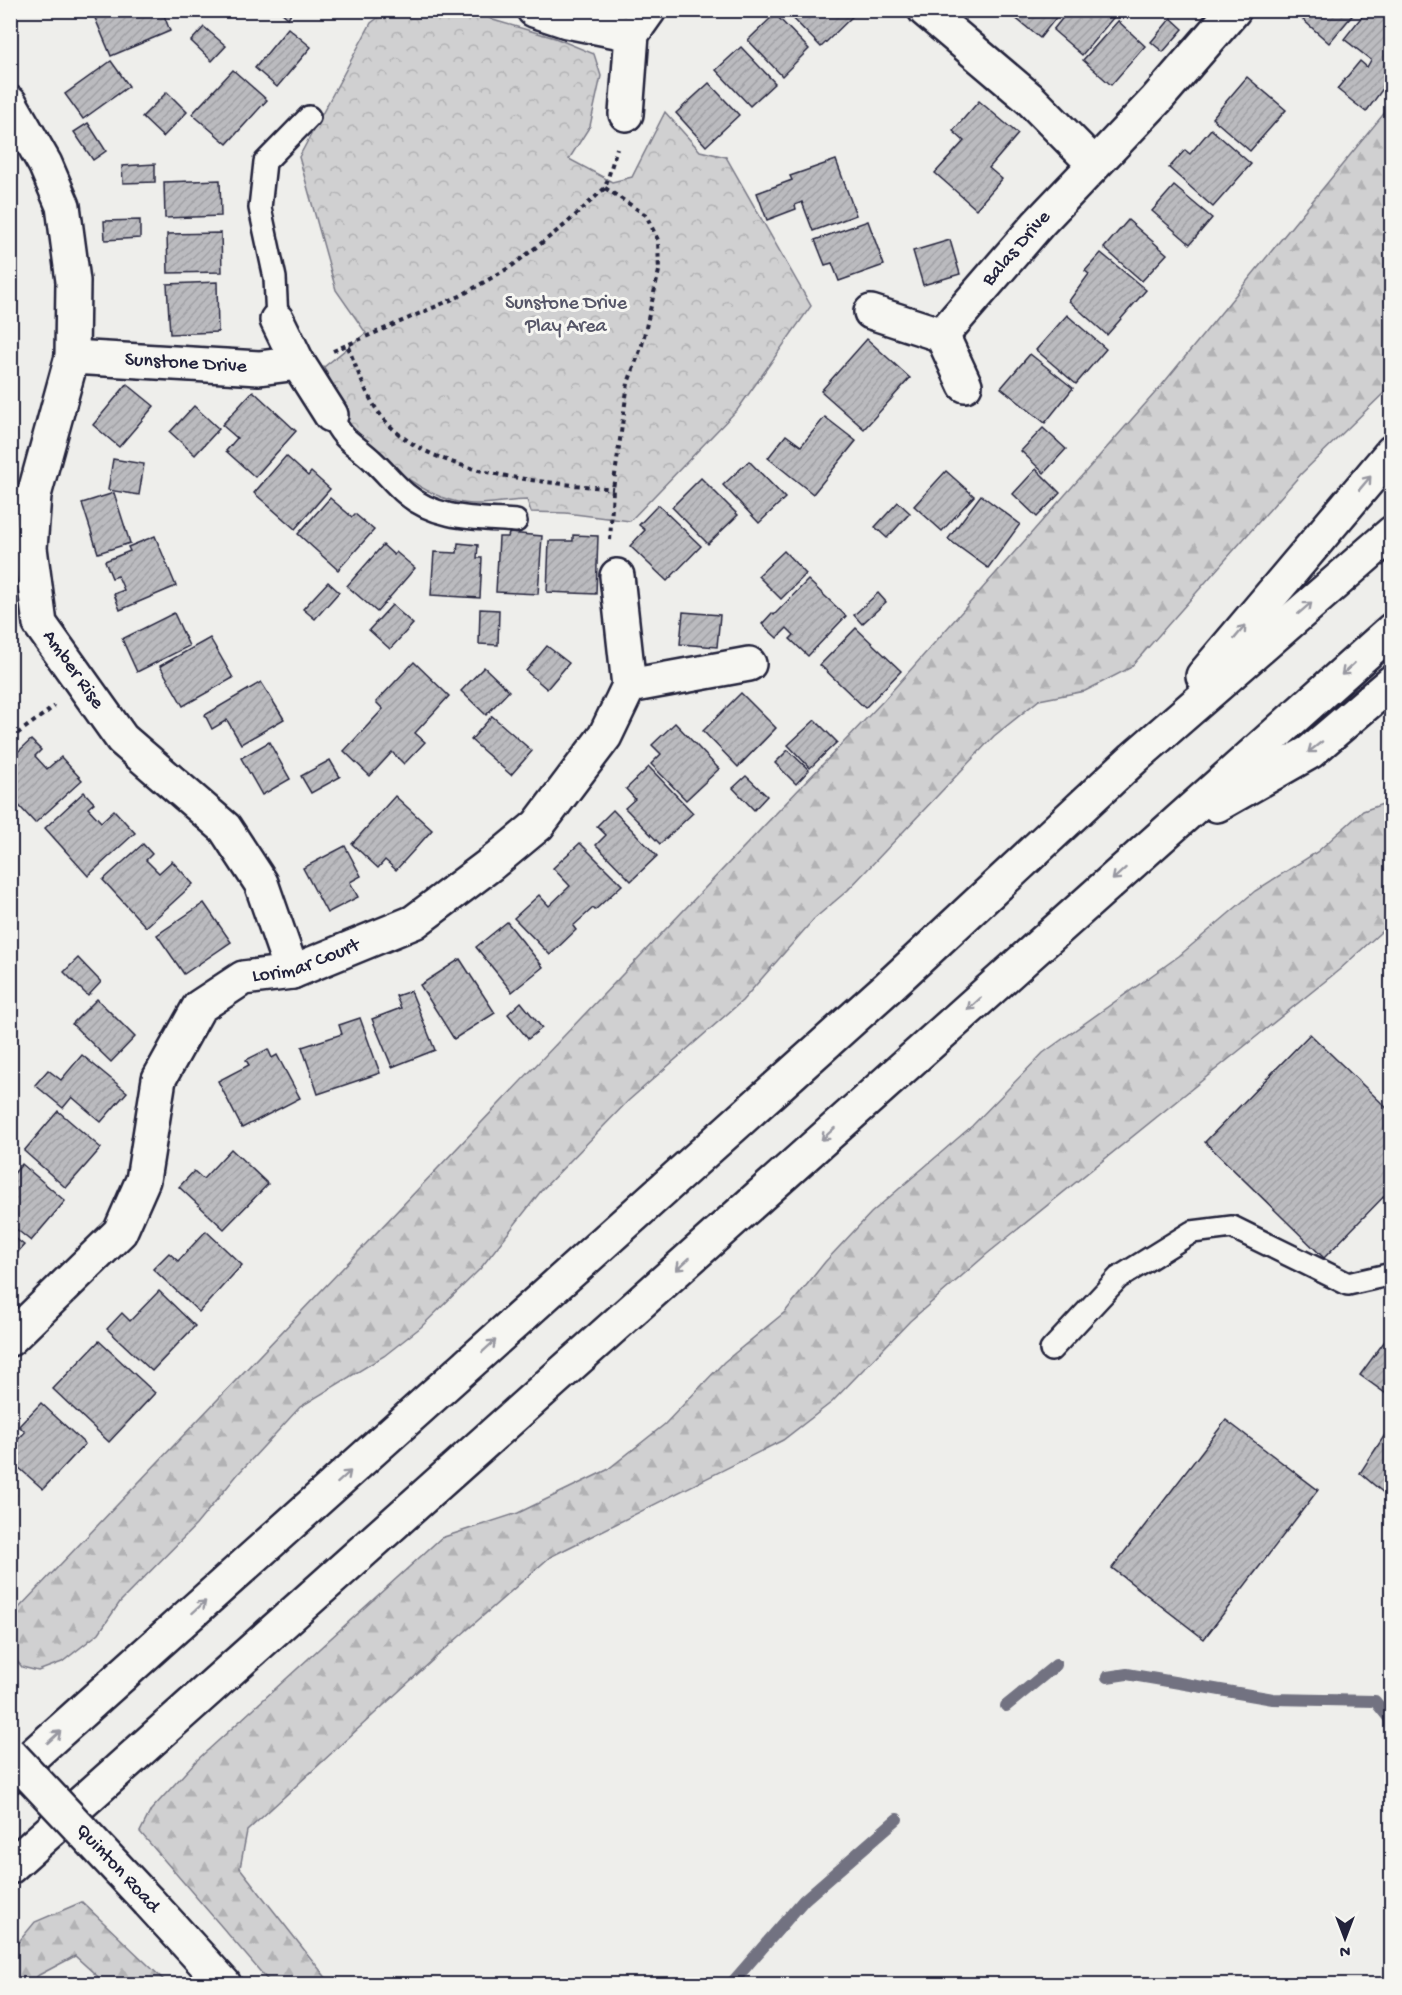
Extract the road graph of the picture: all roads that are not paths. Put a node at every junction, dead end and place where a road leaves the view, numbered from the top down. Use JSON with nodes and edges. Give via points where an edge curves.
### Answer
{"nodes":[{"id":1,"x":534,"y":10,"type":"edge"},
{"id":2,"x":925,"y":10,"type":"edge"},
{"id":3,"x":1234,"y":10,"type":"edge"},
{"id":4,"x":640,"y":22,"type":"edge"},
{"id":5,"x":626,"y":114,"type":"road end"},
{"id":6,"x":309,"y":117,"type":"dead end"},
{"id":7,"x":15,"y":119,"type":"edge"},
{"id":8,"x":1093,"y":163,"type":"junction"},
{"id":9,"x":871,"y":312,"type":"dead end"},
{"id":10,"x":278,"y":320,"type":"joint"},
{"id":11,"x":942,"y":335,"type":"junction"},
{"id":12,"x":72,"y":357,"type":"junction"},
{"id":13,"x":298,"y":363,"type":"junction"},
{"id":14,"x":965,"y":385,"type":"dead end"},
{"id":15,"x":331,"y":415,"type":"joint"},
{"id":16,"x":1392,"y":452,"type":"edge"},
{"id":17,"x":516,"y":521,"type":"dead end"},
{"id":18,"x":1392,"y":533,"type":"edge"},
{"id":19,"x":617,"y":576,"type":"road end"},
{"id":20,"x":1392,"y":630,"type":"edge"},
{"id":21,"x":749,"y":664,"type":"dead end"},
{"id":22,"x":1392,"y":682,"type":"edge"},
{"id":23,"x":629,"y":686,"type":"junction"},
{"id":24,"x":1134,"y":758,"type":"junction"},
{"id":25,"x":1163,"y":836,"type":"junction"},
{"id":26,"x":292,"y":972,"type":"junction"},
{"id":27,"x":1392,"y":1274,"type":"edge"},
{"id":28,"x":10,"y":1339,"type":"edge"},
{"id":29,"x":1051,"y":1350,"type":"dead end"},
{"id":30,"x":10,"y":1754,"type":"edge"},
{"id":31,"x":10,"y":1776,"type":"edge"},
{"id":32,"x":10,"y":1867,"type":"edge"},
{"id":33,"x":224,"y":1984,"type":"edge"}],
"edges":[{"from":1,"to":4,"type":"main road","via":[[567,21]]},
{"from":2,"to":8,"type":"main road","via":[[1030,99]]},
{"from":3,"to":8,"type":"main road","name":"Balas Drive","via":[[1156,100]]},
{"from":4,"to":5,"type":"main road"},
{"from":6,"to":10,"type":"lane","via":[[265,162],[260,208],[275,278]]},
{"from":7,"to":12,"type":"main road","name":"Amber Rise","via":[[45,164],[63,206],[73,281]]},
{"from":8,"to":11,"type":"main road","name":"Balas Drive"},
{"from":9,"to":11,"type":"main road"},
{"from":10,"to":13,"type":"main road"},
{"from":11,"to":14,"type":"main road"},
{"from":12,"to":13,"type":"main road","name":"Sunstone Drive","via":[[259,368]]},
{"from":12,"to":26,"type":"main road","name":"Amber Rise","via":[[34,495],[30,548],[40,624],[122,739],[225,828],[261,883]]},
{"from":13,"to":15,"type":"main road"},
{"from":15,"to":17,"type":"lane","via":[[347,442],[373,460],[406,495],[427,508],[446,515]]},
{"from":24,"to":16,"type":"main road","one_way":true},
{"from":24,"to":18,"type":"main road","one_way":true},
{"from":19,"to":23,"type":"main road"},
{"from":20,"to":25,"type":"main road","one_way":true},
{"from":21,"to":23,"type":"main road"},
{"from":22,"to":25,"type":"main road","one_way":true,"via":[[1310,752]]},
{"from":23,"to":26,"type":"main road","name":"Lorimar Court","via":[[605,736],[538,825],[414,922]]},
{"from":31,"to":24,"type":"main road","one_way":true,"via":[[887,988]]},
{"from":25,"to":32,"type":"main road","one_way":true},
{"from":26,"to":28,"type":"main road","name":"Lorimar Court","via":[[243,978],[199,1007],[159,1079],[142,1180],[120,1232]]},
{"from":27,"to":29,"type":"lane","via":[[1348,1284],[1232,1227],[1192,1232],[1118,1278]]},
{"from":30,"to":33,"type":"main road","name":"Quinton Road","bridge":true}]}
